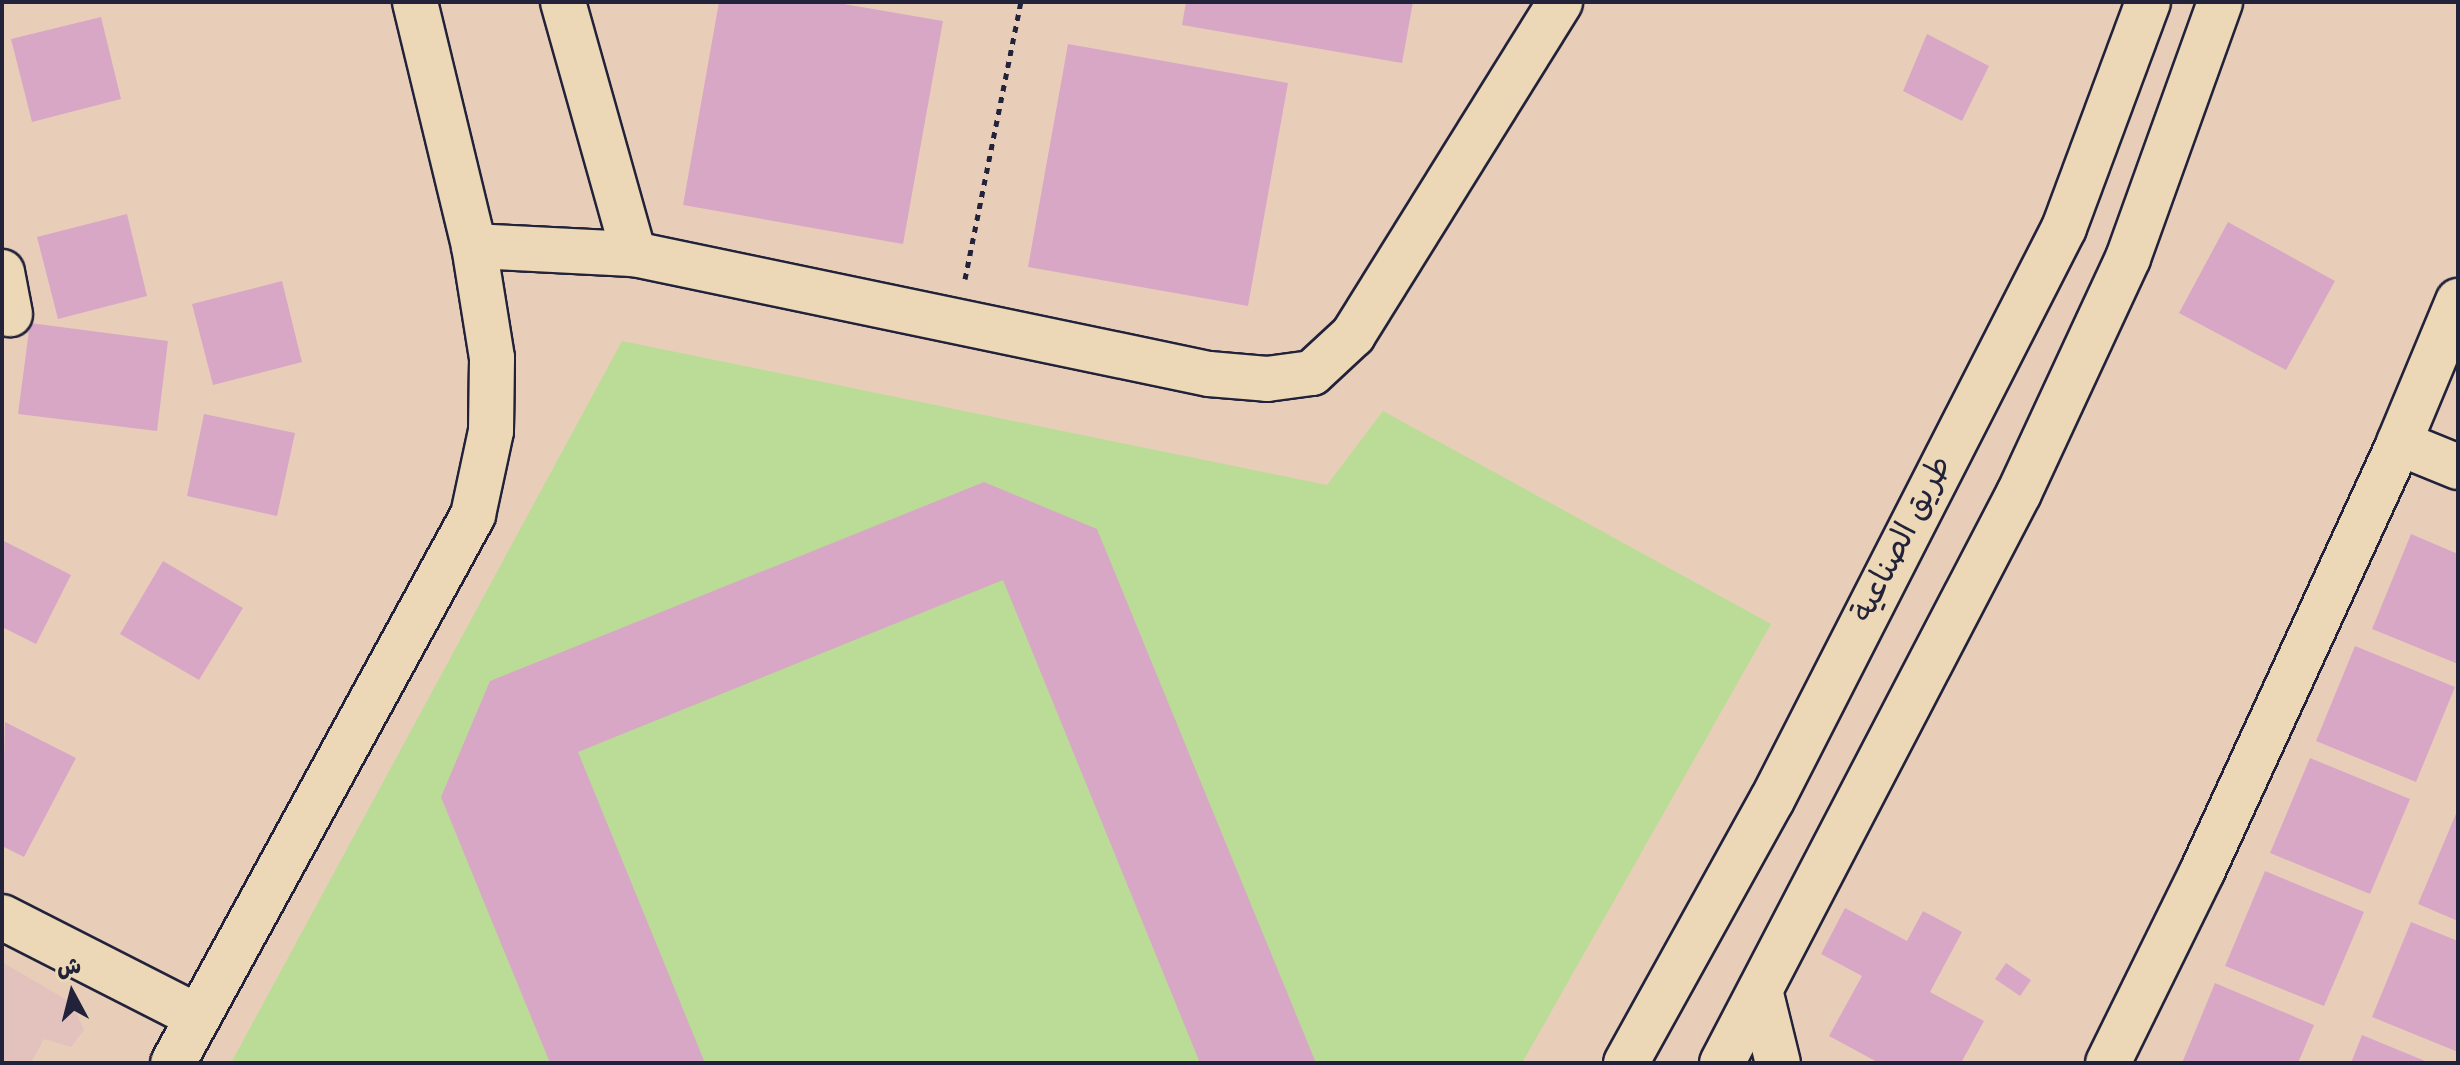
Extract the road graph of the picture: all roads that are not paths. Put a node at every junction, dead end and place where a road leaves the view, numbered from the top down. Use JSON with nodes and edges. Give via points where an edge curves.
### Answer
{"nodes":[{"id":1,"x":415,"y":2,"type":"edge"},
{"id":2,"x":563,"y":2,"type":"edge"},
{"id":3,"x":1560,"y":2,"type":"edge"},
{"id":4,"x":2148,"y":2,"type":"edge"},
{"id":5,"x":2220,"y":2,"type":"edge"},
{"id":6,"x":474,"y":246,"type":"junction"},
{"id":7,"x":634,"y":254,"type":"junction"},
{"id":8,"x":2,"y":272,"type":"edge"},
{"id":9,"x":2458,"y":301,"type":"edge"},
{"id":10,"x":10,"y":314,"type":"dead end"},
{"id":11,"x":2399,"y":443,"type":"junction"},
{"id":12,"x":2458,"y":467,"type":"edge"},
{"id":13,"x":2,"y":917,"type":"edge"},
{"id":14,"x":1761,"y":994,"type":"junction"},
{"id":15,"x":198,"y":1017,"type":"junction"},
{"id":16,"x":173,"y":1063,"type":"edge"},
{"id":17,"x":1626,"y":1063,"type":"edge"},
{"id":18,"x":1722,"y":1063,"type":"edge"},
{"id":19,"x":1778,"y":1063,"type":"edge"},
{"id":20,"x":2108,"y":1063,"type":"edge"}],
"edges":[{"from":1,"to":6,"type":"main road"},
{"from":2,"to":7,"type":"main road"},
{"from":3,"to":7,"type":"main road","via":[[1353,335],[1312,373],[1267,379],[1209,374]]},
{"from":4,"to":17,"type":"main road","name":"طريق الصناعية","via":[[2064,228],[1772,800]]},
{"from":5,"to":14,"type":"main road","via":[[2122,272],[2019,493]]},
{"from":6,"to":7,"type":"main road"},
{"from":6,"to":15,"type":"main road","via":[[492,358],[491,431],[473,515]]},
{"from":8,"to":10,"type":"main road"},
{"from":9,"to":11,"type":"main road"},
{"from":11,"to":12,"type":"main road"},
{"from":11,"to":20,"type":"main road"},
{"from":13,"to":15,"type":"main road"},
{"from":14,"to":18,"type":"main road"},
{"from":14,"to":19,"type":"main road"},
{"from":15,"to":16,"type":"main road"}]}
